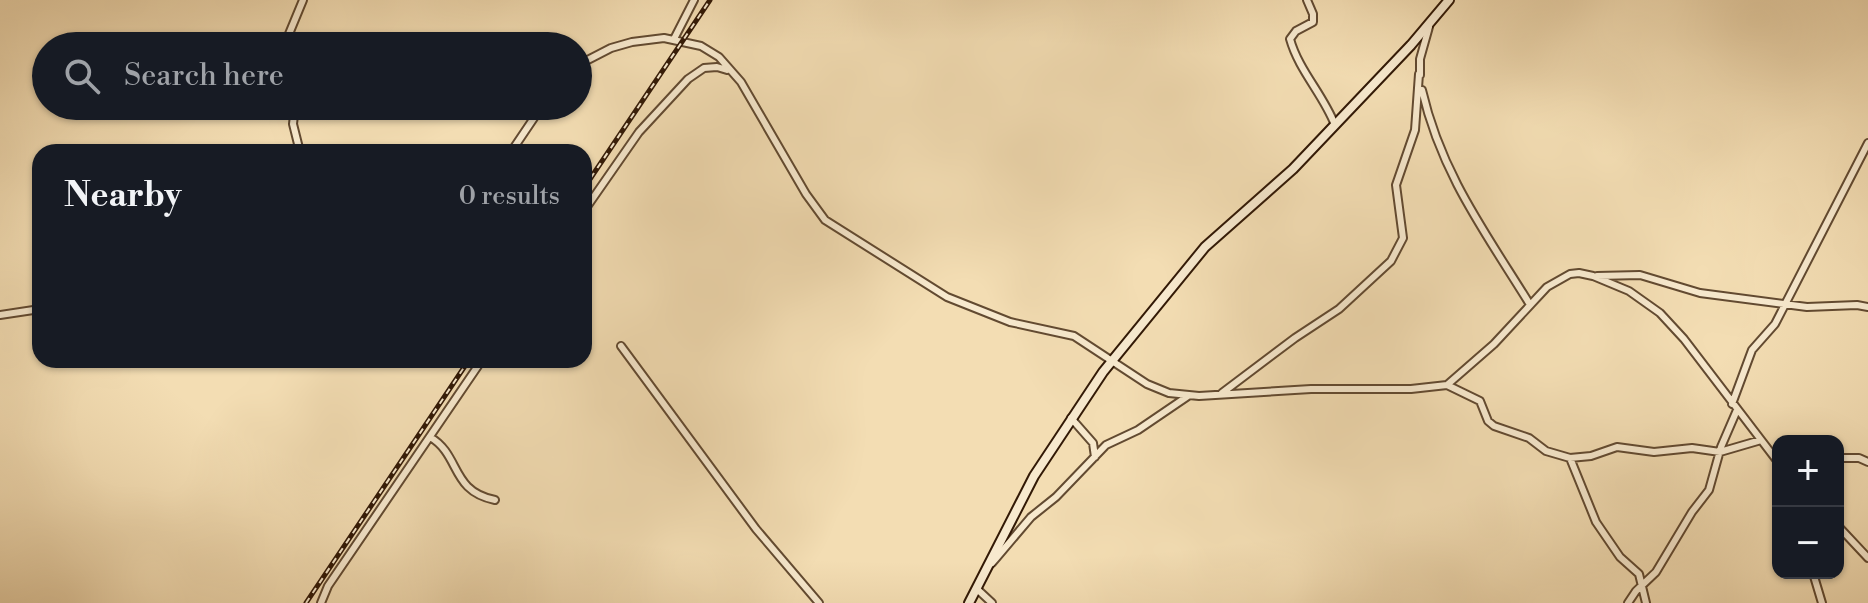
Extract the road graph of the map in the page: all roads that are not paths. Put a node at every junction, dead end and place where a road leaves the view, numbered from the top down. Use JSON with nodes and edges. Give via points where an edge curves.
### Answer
{"nodes":[{"id":1,"x":303,"y":0,"type":"edge"},
{"id":2,"x":694,"y":0,"type":"edge"},
{"id":3,"x":1307,"y":0,"type":"edge"},
{"id":4,"x":1449,"y":0,"type":"edge"},
{"id":5,"x":1432,"y":20,"type":"junction"},
{"id":6,"x":290,"y":32,"type":"edge"},
{"id":7,"x":674,"y":39,"type":"junction"},
{"id":8,"x":592,"y":58,"type":"edge"},
{"id":9,"x":731,"y":71,"type":"junction"},
{"id":10,"x":1419,"y":74,"type":"junction"},
{"id":11,"x":293,"y":120,"type":"edge"},
{"id":12,"x":533,"y":120,"type":"edge"},
{"id":13,"x":1335,"y":125,"type":"junction"},
{"id":14,"x":1868,"y":143,"type":"edge"},
{"id":15,"x":298,"y":144,"type":"edge"},
{"id":16,"x":516,"y":144,"type":"edge"},
{"id":17,"x":592,"y":200,"type":"edge"},
{"id":18,"x":1593,"y":276,"type":"junction"},
{"id":19,"x":1529,"y":303,"type":"junction"},
{"id":20,"x":1784,"y":304,"type":"junction"},
{"id":21,"x":1868,"y":307,"type":"edge"},
{"id":22,"x":32,"y":310,"type":"edge"},
{"id":23,"x":0,"y":315,"type":"edge"},
{"id":24,"x":621,"y":346,"type":"dead end"},
{"id":25,"x":1112,"y":361,"type":"junction"},
{"id":26,"x":477,"y":368,"type":"edge"},
{"id":27,"x":1447,"y":385,"type":"junction"},
{"id":28,"x":1220,"y":395,"type":"junction"},
{"id":29,"x":1188,"y":396,"type":"junction"},
{"id":30,"x":1734,"y":407,"type":"junction"},
{"id":31,"x":1071,"y":418,"type":"junction"},
{"id":32,"x":430,"y":437,"type":"junction"},
{"id":33,"x":1761,"y":440,"type":"junction"},
{"id":34,"x":1720,"y":452,"type":"junction"},
{"id":35,"x":1772,"y":454,"type":"edge"},
{"id":36,"x":1095,"y":457,"type":"junction"},
{"id":37,"x":1570,"y":458,"type":"junction"},
{"id":38,"x":1844,"y":458,"type":"edge"},
{"id":39,"x":1868,"y":462,"type":"edge"},
{"id":40,"x":495,"y":500,"type":"dead end"},
{"id":41,"x":1844,"y":532,"type":"edge"},
{"id":42,"x":1868,"y":558,"type":"edge"},
{"id":43,"x":989,"y":565,"type":"junction"},
{"id":44,"x":1815,"y":579,"type":"edge"},
{"id":45,"x":1642,"y":585,"type":"junction"},
{"id":46,"x":977,"y":589,"type":"junction"},
{"id":47,"x":321,"y":603,"type":"edge"},
{"id":48,"x":819,"y":603,"type":"edge"},
{"id":49,"x":969,"y":603,"type":"edge"},
{"id":50,"x":992,"y":603,"type":"edge"},
{"id":51,"x":1628,"y":603,"type":"edge"},
{"id":52,"x":1646,"y":603,"type":"edge"},
{"id":53,"x":1822,"y":603,"type":"edge"}],
"edges":[{"from":1,"to":6,"type":"street"},
{"from":2,"to":7,"type":"street"},
{"from":3,"to":13,"type":"street","via":[[1313,22],[1290,39]]},
{"from":4,"to":5,"type":"street"},
{"from":5,"to":10,"type":"street"},
{"from":5,"to":13,"type":"street"},
{"from":7,"to":8,"type":"street","via":[[611,48]]},
{"from":7,"to":9,"type":"street","via":[[701,46]]},
{"from":9,"to":17,"type":"street","via":[[704,68],[688,79],[639,132]]},
{"from":9,"to":25,"type":"street","via":[[825,220],[947,297],[1010,322],[1074,336]]},
{"from":10,"to":19,"type":"street","via":[[1449,173]]},
{"from":10,"to":28,"type":"street","via":[[1415,130],[1396,185],[1403,238],[1391,261],[1339,309]]},
{"from":11,"to":15,"type":"street"},
{"from":12,"to":16,"type":"street"},
{"from":13,"to":25,"type":"street","via":[[1205,247]]},
{"from":14,"to":20,"type":"street"},
{"from":18,"to":19,"type":"street","via":[[1558,279]]},
{"from":18,"to":20,"type":"street","via":[[1640,275],[1700,293]]},
{"from":18,"to":30,"type":"street","via":[[1629,291],[1660,313]]},
{"from":19,"to":27,"type":"street","via":[[1494,344]]},
{"from":20,"to":21,"type":"street"},
{"from":20,"to":30,"type":"street","via":[[1775,324],[1752,350]]},
{"from":22,"to":23,"type":"street"},
{"from":24,"to":48,"type":"street","via":[[763,538]]},
{"from":25,"to":29,"type":"street","via":[[1147,384]]},
{"from":25,"to":31,"type":"street"},
{"from":26,"to":32,"type":"street"},
{"from":27,"to":28,"type":"street"},
{"from":27,"to":37,"type":"street","via":[[1480,401],[1494,426]]},
{"from":28,"to":29,"type":"street"},
{"from":29,"to":36,"type":"street"},
{"from":30,"to":33,"type":"street"},
{"from":30,"to":34,"type":"street"},
{"from":31,"to":36,"type":"street","via":[[1093,443]]},
{"from":31,"to":43,"type":"street","via":[[1027,488]]},
{"from":32,"to":40,"type":"street","via":[[443,446],[457,474],[475,493]]},
{"from":32,"to":47,"type":"street"},
{"from":33,"to":34,"type":"street"},
{"from":33,"to":35,"type":"street"},
{"from":34,"to":37,"type":"street","via":[[1617,447]]},
{"from":34,"to":45,"type":"street","via":[[1709,490]]},
{"from":36,"to":43,"type":"street"},
{"from":37,"to":45,"type":"street","via":[[1590,511]]},
{"from":38,"to":39,"type":"street"},
{"from":41,"to":42,"type":"street"},
{"from":43,"to":46,"type":"street"},
{"from":44,"to":53,"type":"street"},
{"from":45,"to":51,"type":"street"},
{"from":45,"to":52,"type":"street"},
{"from":46,"to":49,"type":"street"},
{"from":46,"to":50,"type":"street"}]}
